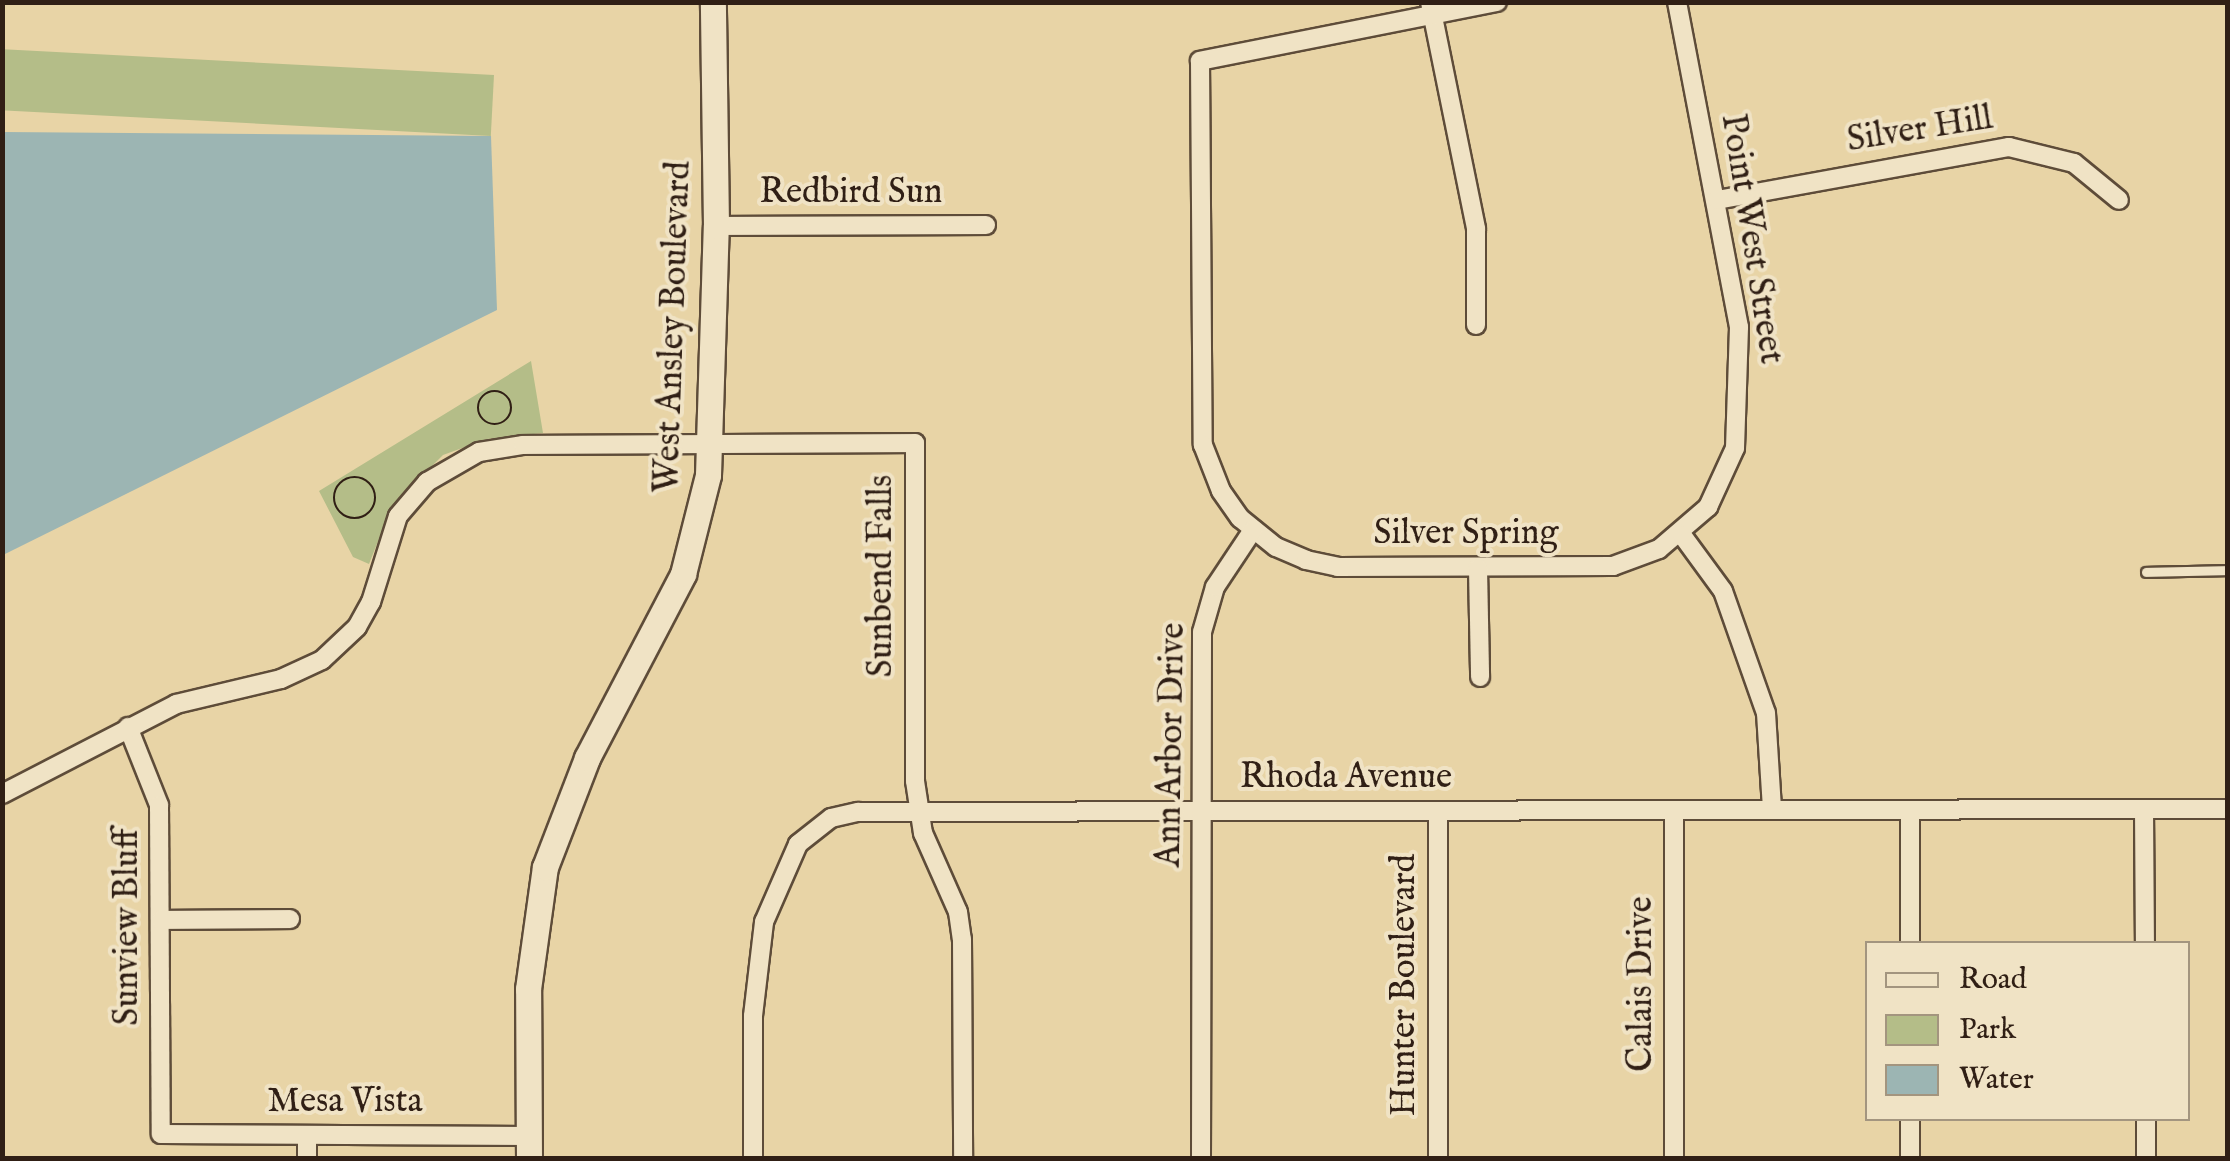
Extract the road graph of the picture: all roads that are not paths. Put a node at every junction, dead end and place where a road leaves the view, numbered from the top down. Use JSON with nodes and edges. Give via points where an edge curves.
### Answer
{"nodes":[{"id":1,"x":713,"y":2,"type":"edge"},
{"id":2,"x":1497,"y":2,"type":"edge"},
{"id":3,"x":1678,"y":2,"type":"edge"},
{"id":4,"x":1431,"y":9,"type":"edge"},
{"id":5,"x":1717,"y":200,"type":"junction"},
{"id":6,"x":2120,"y":200,"type":"dead end"},
{"id":7,"x":986,"y":225,"type":"dead end"},
{"id":8,"x":716,"y":226,"type":"junction"},
{"id":9,"x":1476,"y":325,"type":"dead end"},
{"id":10,"x":710,"y":446,"type":"junction"},
{"id":11,"x":1253,"y":530,"type":"junction"},
{"id":12,"x":1682,"y":534,"type":"junction"},
{"id":13,"x":1478,"y":568,"type":"junction"},
{"id":14,"x":2228,"y":570,"type":"edge"},
{"id":15,"x":2146,"y":572,"type":"dead end"},
{"id":16,"x":1480,"y":677,"type":"dead end"},
{"id":17,"x":128,"y":728,"type":"junction"},
{"id":18,"x":2,"y":794,"type":"edge"},
{"id":19,"x":2144,"y":809,"type":"junction"},
{"id":20,"x":2228,"y":809,"type":"edge"},
{"id":21,"x":1200,"y":810,"type":"junction"},
{"id":22,"x":1674,"y":810,"type":"junction"},
{"id":23,"x":1772,"y":810,"type":"junction"},
{"id":24,"x":1910,"y":810,"type":"junction"},
{"id":25,"x":919,"y":811,"type":"junction"},
{"id":26,"x":1438,"y":811,"type":"junction"},
{"id":27,"x":290,"y":919,"type":"dead end"},
{"id":28,"x":161,"y":920,"type":"junction"},
{"id":29,"x":1910,"y":941,"type":"edge"},
{"id":30,"x":2145,"y":941,"type":"edge"},
{"id":31,"x":1910,"y":1121,"type":"edge"},
{"id":32,"x":2146,"y":1121,"type":"edge"},
{"id":33,"x":161,"y":1134,"type":"joint"},
{"id":34,"x":307,"y":1134,"type":"junction"},
{"id":35,"x":529,"y":1147,"type":"edge"},
{"id":36,"x":307,"y":1158,"type":"edge"},
{"id":37,"x":753,"y":1158,"type":"edge"},
{"id":38,"x":963,"y":1158,"type":"edge"},
{"id":39,"x":1201,"y":1158,"type":"edge"},
{"id":40,"x":1438,"y":1158,"type":"edge"},
{"id":41,"x":1674,"y":1158,"type":"edge"},
{"id":42,"x":1910,"y":1158,"type":"edge"},
{"id":43,"x":2146,"y":1158,"type":"edge"}],
"edges":[{"from":1,"to":8,"type":"street","name":"West Ansley Boulevard"},
{"from":2,"to":4,"type":"street"},
{"from":3,"to":5,"type":"street","name":"Point West Street"},
{"from":4,"to":9,"type":"street","via":[[1476,229]]},
{"from":4,"to":11,"type":"street","via":[[1200,62],[1201,429],[1221,491]]},
{"from":5,"to":6,"type":"street","name":"Silver Hill","via":[[2008,147],[2074,162]]},
{"from":5,"to":12,"type":"street","name":"Point West Street","via":[[1739,327],[1738,432],[1717,494]]},
{"from":7,"to":8,"type":"street","name":"Redbird Sun"},
{"from":8,"to":10,"type":"street","name":"West Ansley Boulevard"},
{"from":10,"to":17,"type":"street","name":"Sunbend Falls","via":[[523,445],[479,452],[449,466],[398,516],[371,602],[357,627],[322,660],[281,679],[176,704]]},
{"from":10,"to":25,"type":"street","name":"Sunbend Falls","via":[[915,443]]},
{"from":10,"to":35,"type":"street","name":"West Ansley Boulevard","via":[[700,524],[683,574],[587,758],[545,868],[529,971]]},
{"from":11,"to":13,"type":"street","name":"Silver Spring","via":[[1290,554],[1338,567]]},
{"from":11,"to":21,"type":"street","name":"Ann Arbor Drive","via":[[1222,573],[1205,616]]},
{"from":12,"to":13,"type":"street","name":"Silver Spring","via":[[1613,566]]},
{"from":12,"to":23,"type":"street","via":[[1723,591],[1766,713]]},
{"from":13,"to":16,"type":"street"},
{"from":14,"to":15,"type":"lane"},
{"from":17,"to":18,"type":"street","name":"Sunbend Falls"},
{"from":17,"to":28,"type":"street","name":"Sunview Bluff","via":[[160,806]]},
{"from":19,"to":20,"type":"street","name":"Rhoda Avenue"},
{"from":19,"to":24,"type":"street","name":"Rhoda Avenue"},
{"from":19,"to":30,"type":"street"},
{"from":21,"to":25,"type":"street","name":"Rhoda Avenue"},
{"from":21,"to":26,"type":"street","name":"Rhoda Avenue"},
{"from":21,"to":39,"type":"street","name":"Ann Arbor Drive"},
{"from":22,"to":23,"type":"street","name":"Rhoda Avenue"},
{"from":22,"to":26,"type":"street","name":"Rhoda Avenue"},
{"from":22,"to":41,"type":"street","name":"Calais Drive"},
{"from":23,"to":24,"type":"street","name":"Rhoda Avenue"},
{"from":24,"to":29,"type":"street"},
{"from":25,"to":37,"type":"street","name":"Rhoda Avenue","via":[[831,818],[808,832],[782,872],[754,980]]},
{"from":25,"to":38,"type":"street","name":"Sunbend Falls","via":[[962,939]]},
{"from":26,"to":40,"type":"street","name":"Hunter Boulevard"},
{"from":27,"to":28,"type":"street"},
{"from":28,"to":33,"type":"street","name":"Sunview Bluff"},
{"from":31,"to":42,"type":"street"},
{"from":32,"to":43,"type":"street"},
{"from":33,"to":34,"type":"street","name":"Mesa Vista"},
{"from":34,"to":35,"type":"street","name":"Mesa Vista"},
{"from":34,"to":36,"type":"street"}]}
